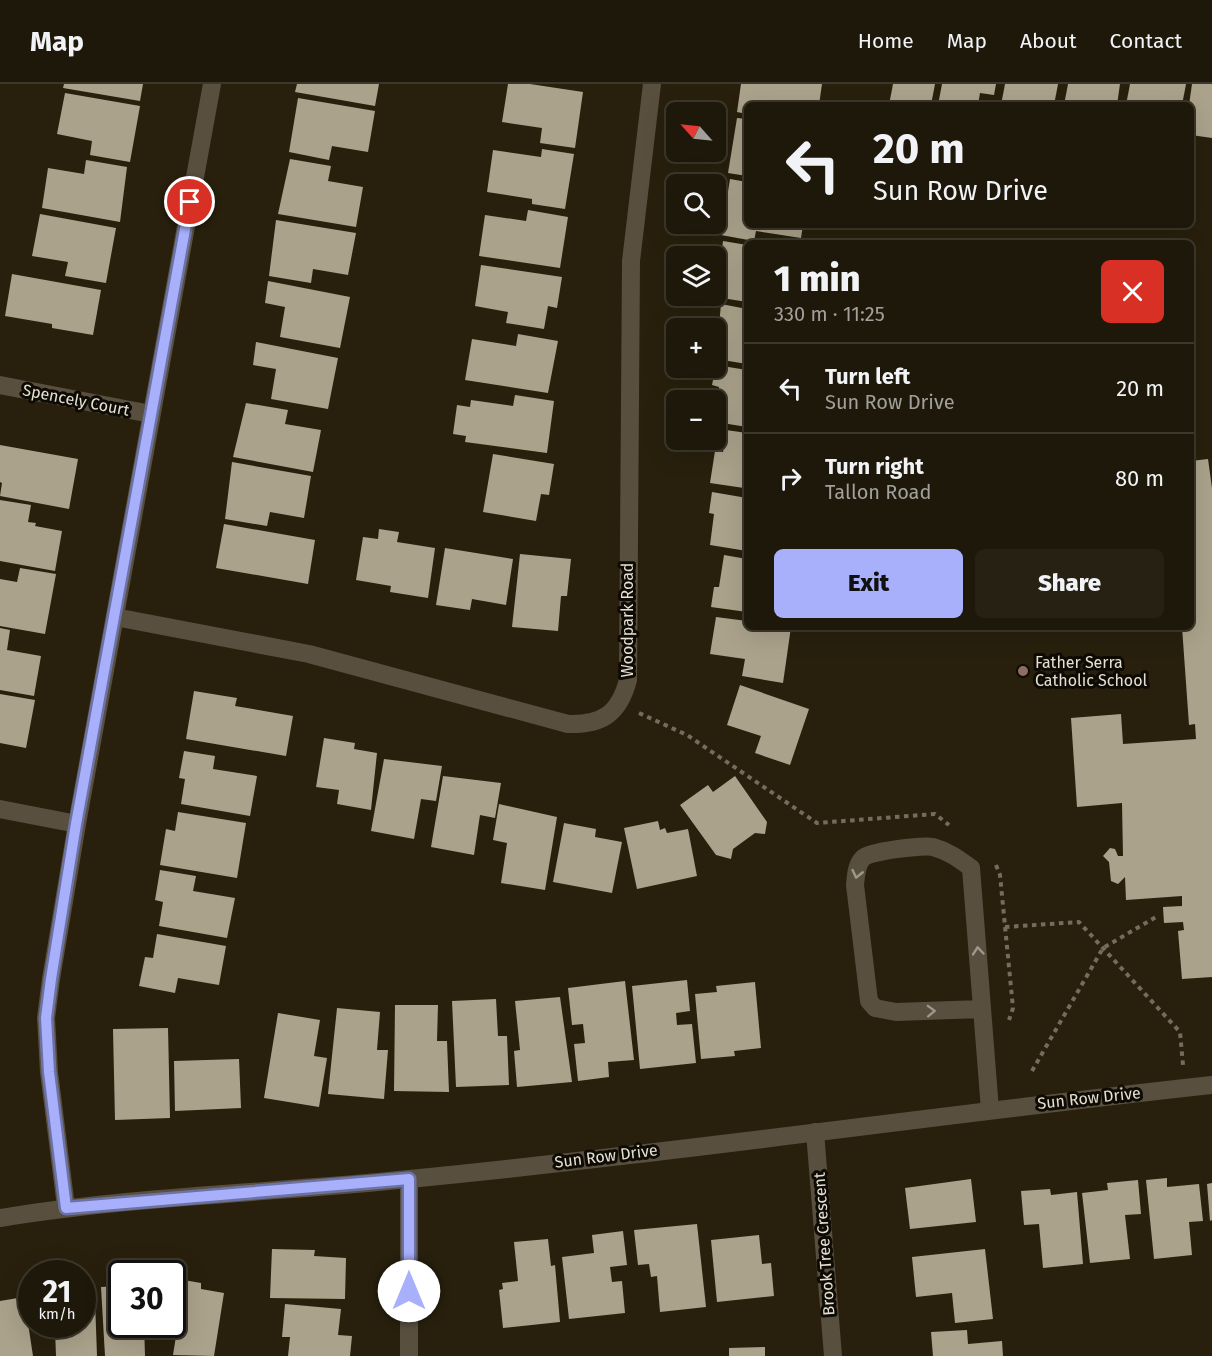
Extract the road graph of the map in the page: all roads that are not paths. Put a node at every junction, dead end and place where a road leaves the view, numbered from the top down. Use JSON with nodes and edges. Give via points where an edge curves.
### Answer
{"nodes":[{"id":1,"x":212,"y":84,"type":"edge"},
{"id":2,"x":652,"y":84,"type":"edge"},
{"id":3,"x":0,"y":385,"type":"edge"},
{"id":4,"x":151,"y":414,"type":"junction"},
{"id":5,"x":115,"y":617,"type":"junction"},
{"id":6,"x":0,"y":809,"type":"edge"},
{"id":7,"x":76,"y":824,"type":"junction"},
{"id":8,"x":982,"y":1010,"type":"junction"},
{"id":9,"x":1212,"y":1085,"type":"edge"},
{"id":10,"x":990,"y":1110,"type":"junction"},
{"id":11,"x":815,"y":1132,"type":"junction"},
{"id":12,"x":409,"y":1179,"type":"junction"},
{"id":13,"x":66,"y":1208,"type":"junction"},
{"id":14,"x":0,"y":1218,"type":"edge"},
{"id":15,"x":409,"y":1356,"type":"edge"},
{"id":16,"x":832,"y":1356,"type":"edge"}],
"edges":[{"from":1,"to":4,"type":"street"},
{"from":2,"to":5,"type":"street","name":"Woodpark Road","via":[[631,261],[628,680],[611,713],[588,724],[568,724],[309,654]]},
{"from":3,"to":4,"type":"street","name":"Spencely Court"},
{"from":4,"to":5,"type":"street"},
{"from":5,"to":7,"type":"street"},
{"from":6,"to":7,"type":"street"},
{"from":7,"to":13,"type":"street","via":[[46,1018]]},
{"from":8,"to":8,"type":"street","one_way":true,"via":[[971,868],[954,855],[932,847],[873,852],[864,857],[855,885],[869,1001],[875,1008],[896,1012]]},
{"from":8,"to":10,"type":"street"},
{"from":9,"to":10,"type":"street","name":"Sun Row Drive"},
{"from":10,"to":11,"type":"street","name":"Sun Row Drive"},
{"from":11,"to":12,"type":"street","name":"Sun Row Drive"},
{"from":11,"to":16,"type":"street","name":"Brook Tree Crescent"},
{"from":12,"to":13,"type":"street","name":"Sun Row Drive"},
{"from":12,"to":15,"type":"street"},
{"from":13,"to":14,"type":"street","name":"Sun Row Drive"}]}
